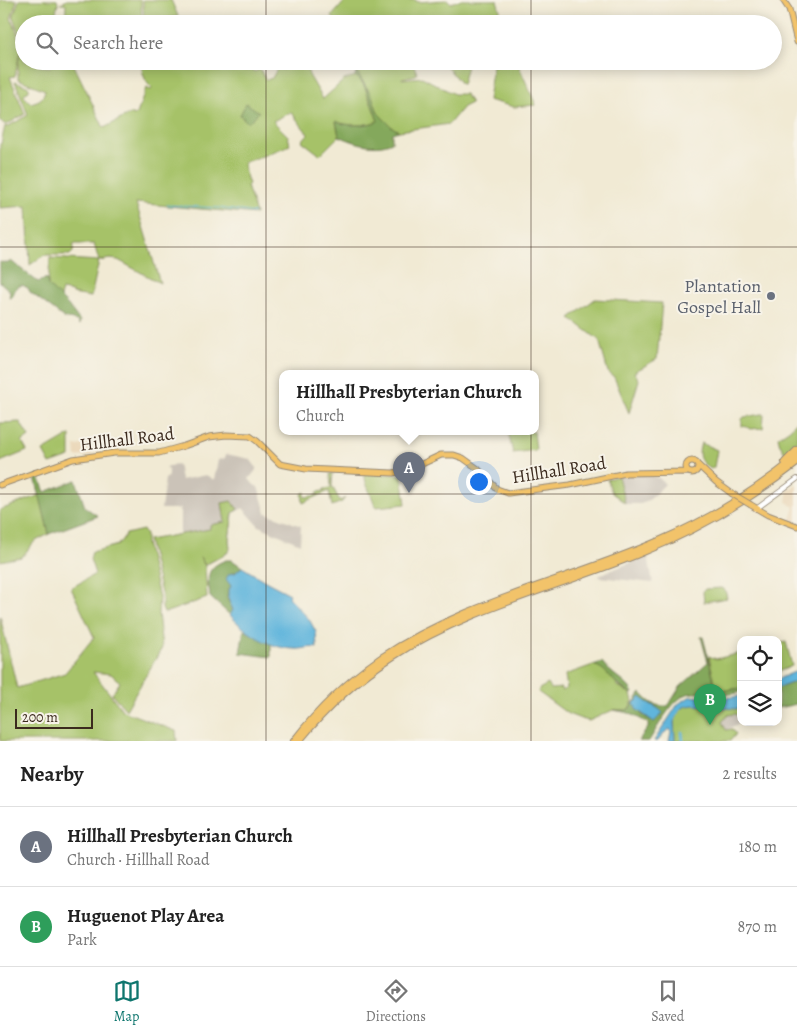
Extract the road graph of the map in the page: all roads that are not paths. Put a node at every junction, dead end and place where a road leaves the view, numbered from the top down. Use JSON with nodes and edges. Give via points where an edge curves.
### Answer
{"nodes":[{"id":1,"x":783,"y":0,"type":"edge"},
{"id":2,"x":797,"y":42,"type":"edge"},
{"id":3,"x":797,"y":450,"type":"edge"},
{"id":4,"x":797,"y":457,"type":"edge"},
{"id":5,"x":797,"y":463,"type":"edge"},
{"id":6,"x":687,"y":465,"type":"junction"},
{"id":7,"x":698,"y":465,"type":"junction"},
{"id":8,"x":797,"y":467,"type":"edge"},
{"id":9,"x":679,"y":471,"type":"junction"},
{"id":10,"x":691,"y":472,"type":"junction"},
{"id":11,"x":706,"y":474,"type":"junction"},
{"id":12,"x":797,"y":478,"type":"edge"},
{"id":13,"x":772,"y":479,"type":"junction"},
{"id":14,"x":0,"y":485,"type":"edge"},
{"id":15,"x":754,"y":507,"type":"junction"},
{"id":16,"x":797,"y":526,"type":"edge"},
{"id":17,"x":294,"y":741,"type":"edge"},
{"id":18,"x":299,"y":741,"type":"edge"}],
"edges":[{"from":1,"to":2,"type":"main road","via":[[789,8]]},
{"from":3,"to":13,"type":"highway"},
{"from":4,"to":13,"type":"highway"},
{"from":5,"to":13,"type":"highway"},
{"from":6,"to":7,"type":"main road","via":[[692,461]]},
{"from":6,"to":9,"type":"main road"},
{"from":6,"to":10,"type":"main road","via":[[686,469]]},
{"from":7,"to":10,"type":"main road","via":[[698,469]]},
{"from":7,"to":11,"type":"main road"},
{"from":8,"to":13,"type":"highway"},
{"from":9,"to":10,"type":"main road","name":"Hillhall Road"},
{"from":9,"to":14,"type":"main road","name":"Hillhall Road","via":[[626,473],[508,493],[497,489],[477,468],[454,454],[393,473],[306,469],[280,464],[250,436],[226,435],[159,453],[114,453],[73,459]]},
{"from":10,"to":11,"type":"main road","name":"Hillhall Road"},
{"from":11,"to":15,"type":"main road","bridge":true},
{"from":12,"to":15,"type":"street"},
{"from":13,"to":17,"type":"highway","via":[[724,508],[660,540],[471,612],[412,640],[346,686]]},
{"from":13,"to":18,"type":"highway","via":[[731,509],[674,539],[482,612],[412,645],[375,668],[351,688]]},
{"from":15,"to":16,"type":"main road","via":[[768,516]]}]}
